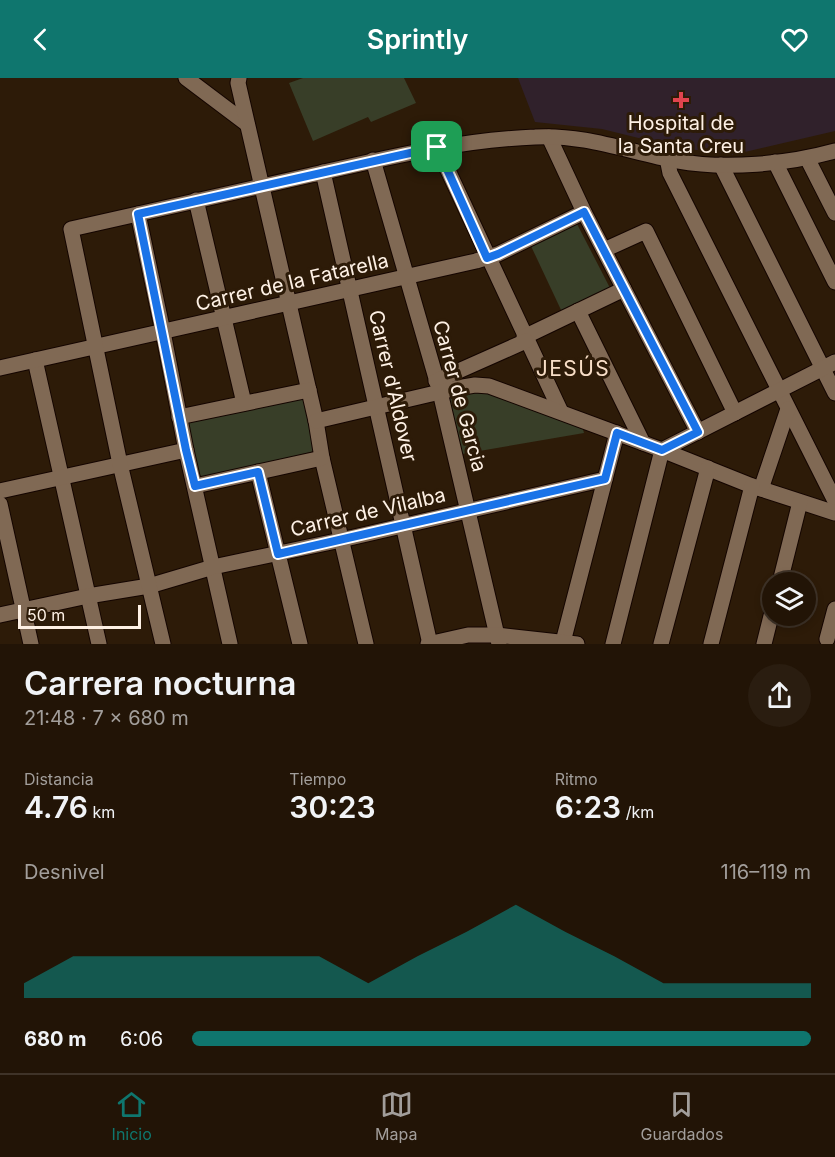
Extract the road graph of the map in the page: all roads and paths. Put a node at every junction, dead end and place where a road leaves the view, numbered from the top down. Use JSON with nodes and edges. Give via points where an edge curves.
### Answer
{"nodes":[{"id":1,"x":186,"y":78,"type":"edge"},
{"id":2,"x":239,"y":78,"type":"edge"},
{"id":3,"x":247,"y":124,"type":"junction"},
{"id":4,"x":549,"y":137,"type":"junction"},
{"id":5,"x":437,"y":147,"type":"junction"},
{"id":6,"x":835,"y":151,"type":"edge"},
{"id":7,"x":807,"y":158,"type":"junction"},
{"id":8,"x":373,"y":160,"type":"junction"},
{"id":9,"x":672,"y":160,"type":"junction"},
{"id":10,"x":775,"y":162,"type":"junction"},
{"id":11,"x":721,"y":165,"type":"junction"},
{"id":12,"x":322,"y":172,"type":"junction"},
{"id":13,"x":263,"y":186,"type":"junction"},
{"id":14,"x":196,"y":200,"type":"junction"},
{"id":15,"x":584,"y":212,"type":"junction"},
{"id":16,"x":835,"y":213,"type":"edge"},
{"id":17,"x":138,"y":214,"type":"junction"},
{"id":18,"x":604,"y":250,"type":"junction"},
{"id":19,"x":487,"y":258,"type":"junction"},
{"id":20,"x":407,"y":277,"type":"junction"},
{"id":21,"x":835,"y":282,"type":"edge"},
{"id":22,"x":624,"y":289,"type":"junction"},
{"id":23,"x":350,"y":290,"type":"junction"},
{"id":24,"x":289,"y":305,"type":"junction"},
{"id":25,"x":578,"y":311,"type":"junction"},
{"id":26,"x":224,"y":319,"type":"junction"},
{"id":27,"x":163,"y":332,"type":"junction"},
{"id":28,"x":525,"y":340,"type":"junction"},
{"id":29,"x":96,"y":347,"type":"junction"},
{"id":30,"x":35,"y":360,"type":"junction"},
{"id":31,"x":829,"y":365,"type":"edge"},
{"id":32,"x":0,"y":368,"type":"edge"},
{"id":33,"x":438,"y":386,"type":"junction"},
{"id":34,"x":309,"y":390,"type":"junction"},
{"id":35,"x":778,"y":390,"type":"junction"},
{"id":36,"x":835,"y":393,"type":"edge"},
{"id":37,"x":244,"y":403,"type":"junction"},
{"id":38,"x":376,"y":406,"type":"junction"},
{"id":39,"x":788,"y":409,"type":"junction"},
{"id":40,"x":561,"y":412,"type":"junction"},
{"id":41,"x":735,"y":413,"type":"junction"},
{"id":42,"x":179,"y":417,"type":"junction"},
{"id":43,"x":316,"y":421,"type":"junction"},
{"id":44,"x":698,"y":432,"type":"junction"},
{"id":45,"x":617,"y":433,"type":"junction"},
{"id":46,"x":643,"y":443,"type":"junction"},
{"id":47,"x":186,"y":450,"type":"junction"},
{"id":48,"x":662,"y":450,"type":"junction"},
{"id":49,"x":322,"y":458,"type":"junction"},
{"id":50,"x":120,"y":464,"type":"junction"},
{"id":51,"x":708,"y":468,"type":"junction"},
{"id":52,"x":258,"y":472,"type":"junction"},
{"id":53,"x":61,"y":477,"type":"junction"},
{"id":54,"x":605,"y":479,"type":"junction"},
{"id":55,"x":195,"y":486,"type":"junction"},
{"id":56,"x":757,"y":488,"type":"junction"},
{"id":57,"x":0,"y":491,"type":"edge"},
{"id":58,"x":835,"y":501,"type":"edge"},
{"id":59,"x":801,"y":502,"type":"junction"},
{"id":60,"x":0,"y":504,"type":"edge"},
{"id":61,"x":468,"y":511,"type":"junction"},
{"id":62,"x":835,"y":513,"type":"edge"},
{"id":63,"x":403,"y":525,"type":"junction"},
{"id":64,"x":341,"y":540,"type":"junction"},
{"id":65,"x":278,"y":554,"type":"junction"},
{"id":66,"x":213,"y":567,"type":"junction"},
{"id":67,"x":783,"y":572,"type":"edge"},
{"id":68,"x":149,"y":586,"type":"junction"},
{"id":69,"x":88,"y":596,"type":"junction"},
{"id":70,"x":835,"y":609,"type":"edge"},
{"id":71,"x":23,"y":610,"type":"junction"},
{"id":72,"x":0,"y":615,"type":"edge"},
{"id":73,"x":768,"y":626,"type":"edge"},
{"id":74,"x":828,"y":638,"type":"edge"},
{"id":75,"x":498,"y":640,"type":"edge"},
{"id":76,"x":570,"y":643,"type":"edge"},
{"id":77,"x":31,"y":644,"type":"edge"},
{"id":78,"x":99,"y":644,"type":"edge"},
{"id":79,"x":163,"y":644,"type":"edge"},
{"id":80,"x":230,"y":644,"type":"edge"},
{"id":81,"x":300,"y":644,"type":"edge"},
{"id":82,"x":366,"y":644,"type":"edge"},
{"id":83,"x":429,"y":644,"type":"edge"},
{"id":84,"x":613,"y":644,"type":"edge"},
{"id":85,"x":661,"y":644,"type":"edge"},
{"id":86,"x":711,"y":644,"type":"edge"},
{"id":87,"x":764,"y":644,"type":"edge"}],
"edges":[{"from":1,"to":3,"type":"street"},
{"from":2,"to":3,"type":"street"},
{"from":3,"to":13,"type":"street"},
{"from":4,"to":5,"type":"street"},
{"from":4,"to":9,"type":"street","via":[[603,142]]},
{"from":4,"to":15,"type":"street"},
{"from":5,"to":8,"type":"street"},
{"from":5,"to":19,"type":"street"},
{"from":6,"to":7,"type":"street"},
{"from":7,"to":10,"type":"street"},
{"from":7,"to":16,"type":"street"},
{"from":8,"to":12,"type":"street"},
{"from":8,"to":20,"type":"street","name":"Carrer de Garcia"},
{"from":9,"to":11,"type":"street"},
{"from":9,"to":35,"type":"street","via":[[670,173]]},
{"from":10,"to":11,"type":"street"},
{"from":10,"to":21,"type":"street"},
{"from":11,"to":31,"type":"street"},
{"from":12,"to":13,"type":"street"},
{"from":12,"to":23,"type":"street","name":"Carrer d'Aldover"},
{"from":13,"to":14,"type":"street"},
{"from":13,"to":24,"type":"street"},
{"from":14,"to":17,"type":"street"},
{"from":14,"to":26,"type":"street"},
{"from":15,"to":18,"type":"street"},
{"from":15,"to":19,"type":"street","name":"Carrer de la Fatarella"},
{"from":17,"to":27,"type":"street"},
{"from":17,"to":29,"type":"street","via":[[72,229]]},
{"from":18,"to":22,"type":"street"},
{"from":18,"to":41,"type":"street","via":[[646,231]]},
{"from":19,"to":20,"type":"street","name":"Carrer de la Fatarella"},
{"from":19,"to":28,"type":"street"},
{"from":20,"to":23,"type":"street","name":"Carrer de la Fatarella"},
{"from":20,"to":33,"type":"street","name":"Carrer de Garcia"},
{"from":22,"to":25,"type":"street"},
{"from":22,"to":44,"type":"street"},
{"from":23,"to":24,"type":"street","name":"Carrer de la Fatarella"},
{"from":23,"to":38,"type":"street","name":"Carrer d'Aldover"},
{"from":24,"to":26,"type":"street","name":"Carrer de la Fatarella"},
{"from":24,"to":34,"type":"street"},
{"from":25,"to":28,"type":"street"},
{"from":25,"to":46,"type":"street"},
{"from":26,"to":27,"type":"street","name":"Carrer de la Fatarella"},
{"from":26,"to":37,"type":"street"},
{"from":27,"to":29,"type":"street","name":"Carrer de la Fatarella"},
{"from":27,"to":42,"type":"street"},
{"from":28,"to":33,"type":"street"},
{"from":28,"to":40,"type":"street"},
{"from":29,"to":30,"type":"street","name":"Carrer de la Fatarella"},
{"from":29,"to":50,"type":"street"},
{"from":30,"to":32,"type":"street","name":"Carrer de la Fatarella"},
{"from":30,"to":53,"type":"street"},
{"from":31,"to":35,"type":"street"},
{"from":31,"to":36,"type":"street"},
{"from":33,"to":38,"type":"street"},
{"from":33,"to":40,"type":"street","via":[[489,386]]},
{"from":33,"to":61,"type":"street","name":"Carrer de Garcia"},
{"from":34,"to":37,"type":"street"},
{"from":34,"to":43,"type":"street"},
{"from":35,"to":39,"type":"street"},
{"from":35,"to":41,"type":"street"},
{"from":37,"to":42,"type":"street"},
{"from":38,"to":43,"type":"street"},
{"from":38,"to":63,"type":"street","name":"Carrer d'Aldover"},
{"from":39,"to":56,"type":"street"},
{"from":39,"to":58,"type":"street"},
{"from":40,"to":45,"type":"street"},
{"from":41,"to":44,"type":"street"},
{"from":42,"to":47,"type":"street"},
{"from":43,"to":49,"type":"street"},
{"from":44,"to":48,"type":"street"},
{"from":45,"to":46,"type":"street"},
{"from":45,"to":54,"type":"street"},
{"from":46,"to":48,"type":"street"},
{"from":47,"to":50,"type":"street"},
{"from":47,"to":55,"type":"street"},
{"from":48,"to":51,"type":"street"},
{"from":48,"to":84,"type":"street"},
{"from":49,"to":52,"type":"street"},
{"from":49,"to":64,"type":"street"},
{"from":50,"to":53,"type":"street"},
{"from":50,"to":68,"type":"street"},
{"from":51,"to":56,"type":"street"},
{"from":51,"to":85,"type":"street"},
{"from":52,"to":55,"type":"street"},
{"from":52,"to":65,"type":"street"},
{"from":53,"to":57,"type":"street"},
{"from":53,"to":69,"type":"street"},
{"from":54,"to":61,"type":"street","name":"Carrer de Vilalba"},
{"from":54,"to":76,"type":"street"},
{"from":55,"to":66,"type":"street"},
{"from":56,"to":59,"type":"street"},
{"from":56,"to":86,"type":"street"},
{"from":59,"to":62,"type":"street"},
{"from":59,"to":67,"type":"street"},
{"from":60,"to":71,"type":"street"},
{"from":61,"to":63,"type":"street","name":"Carrer de Vilalba"},
{"from":61,"to":75,"type":"street","name":"Carrer de Garcia"},
{"from":63,"to":64,"type":"street","name":"Carrer de Vilalba"},
{"from":63,"to":83,"type":"street","name":"Carrer d'Aldover"},
{"from":64,"to":65,"type":"street","name":"Carrer de Vilalba"},
{"from":64,"to":82,"type":"street"},
{"from":65,"to":66,"type":"street","name":"Carrer de Vilalba"},
{"from":65,"to":81,"type":"street"},
{"from":66,"to":68,"type":"street","name":"Carrer de Vilalba"},
{"from":66,"to":80,"type":"street"},
{"from":68,"to":69,"type":"street","name":"Carrer de Vilalba"},
{"from":68,"to":79,"type":"street"},
{"from":69,"to":71,"type":"street","name":"Carrer de Vilalba"},
{"from":69,"to":78,"type":"street"},
{"from":70,"to":74,"type":"street"},
{"from":71,"to":72,"type":"street","name":"Carrer de Vilalba"},
{"from":71,"to":77,"type":"street"},
{"from":73,"to":87,"type":"street"},
{"from":75,"to":76,"type":"street"},
{"from":75,"to":83,"type":"street","via":[[468,635]]}]}
